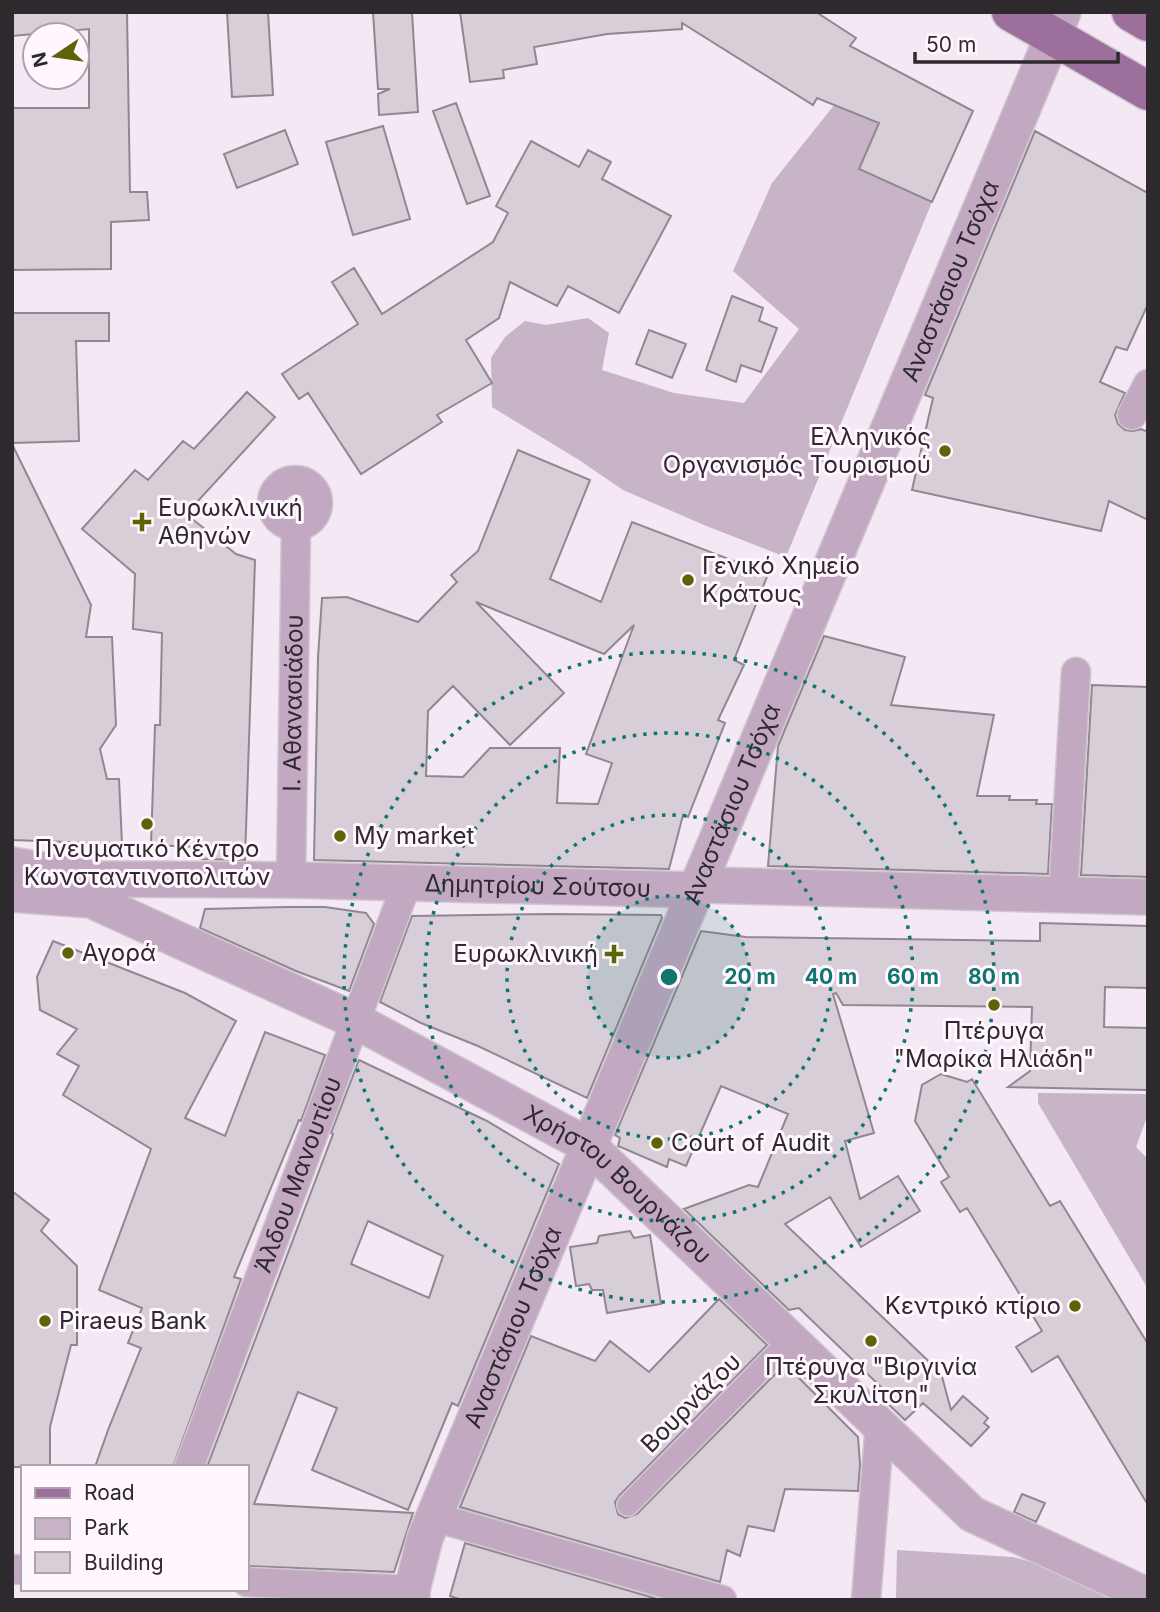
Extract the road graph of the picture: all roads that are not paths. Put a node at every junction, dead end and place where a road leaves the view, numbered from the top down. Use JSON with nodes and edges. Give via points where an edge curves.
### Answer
{"nodes":[{"id":1,"x":1012,"y":12,"type":"edge"},
{"id":2,"x":1131,"y":12,"type":"edge"},
{"id":3,"x":1148,"y":22,"type":"edge"},
{"id":4,"x":1059,"y":23,"type":"edge"},
{"id":5,"x":1148,"y":90,"type":"edge"},
{"id":6,"x":1148,"y":384,"type":"edge"},
{"id":7,"x":1132,"y":415,"type":"dead end"},
{"id":8,"x":296,"y":526,"type":"dead end"},
{"id":9,"x":1076,"y":672,"type":"dead end"},
{"id":10,"x":12,"y":865,"type":"edge"},
{"id":11,"x":291,"y":880,"type":"junction"},
{"id":12,"x":407,"y":883,"type":"junction"},
{"id":13,"x":696,"y":890,"type":"junction"},
{"id":14,"x":12,"y":894,"type":"edge"},
{"id":15,"x":1063,"y":894,"type":"junction"},
{"id":16,"x":1148,"y":897,"type":"edge"},
{"id":17,"x":356,"y":1021,"type":"junction"},
{"id":18,"x":589,"y":1146,"type":"junction"},
{"id":19,"x":792,"y":1339,"type":"junction"},
{"id":20,"x":880,"y":1423,"type":"junction"},
{"id":21,"x":190,"y":1465,"type":"edge"},
{"id":22,"x":628,"y":1505,"type":"dead end"},
{"id":23,"x":434,"y":1517,"type":"junction"},
{"id":24,"x":248,"y":1582,"type":"edge"},
{"id":25,"x":412,"y":1595,"type":"edge"},
{"id":26,"x":1148,"y":1597,"type":"edge"},
{"id":27,"x":722,"y":1600,"type":"edge"},
{"id":28,"x":866,"y":1600,"type":"edge"}],
"edges":[{"from":1,"to":4,"type":"main road"},
{"from":2,"to":3,"type":"main road"},
{"from":4,"to":5,"type":"main road"},
{"from":4,"to":13,"type":"street","name":"Αναστάσιου Τσόχα"},
{"from":6,"to":7,"type":"street"},
{"from":8,"to":11,"type":"street","name":"Ι. Αθανασιάδου"},
{"from":9,"to":15,"type":"street"},
{"from":10,"to":11,"type":"street","name":"Δημητρίου Σούτσου","via":[[95,879]]},
{"from":11,"to":12,"type":"street","name":"Δημητρίου Σούτσου"},
{"from":12,"to":13,"type":"street","name":"Δημητρίου Σούτσου"},
{"from":12,"to":17,"type":"street","name":"Άλδου Μανουτίου"},
{"from":13,"to":15,"type":"street","name":"Δημητρίου Σούτσου","via":[[704,885]]},
{"from":13,"to":18,"type":"street","name":"Αναστάσιου Τσόχα"},
{"from":14,"to":17,"type":"street","name":"Χρήστου Βουρνάζου","via":[[91,900]]},
{"from":15,"to":16,"type":"street","name":"Δημητρίου Σούτσου"},
{"from":17,"to":18,"type":"street","name":"Χρήστου Βουρνάζου"},
{"from":17,"to":21,"type":"street","name":"Άλδου Μανουτίου"},
{"from":18,"to":19,"type":"street","name":"Χρήστου Βουρνάζου"},
{"from":18,"to":23,"type":"street","name":"Αναστάσιου Τσόχα"},
{"from":19,"to":20,"type":"street","name":"Χρήστου Βουρνάζου"},
{"from":19,"to":22,"type":"street","name":"Βουρνάζου"},
{"from":20,"to":26,"type":"street","name":"Χρήστου Βουρνάζου","via":[[972,1514]]},
{"from":20,"to":28,"type":"street"},
{"from":23,"to":25,"type":"street","name":"Αναστάσιου Τσόχα"},
{"from":23,"to":27,"type":"street"},
{"from":24,"to":25,"type":"street"}]}
